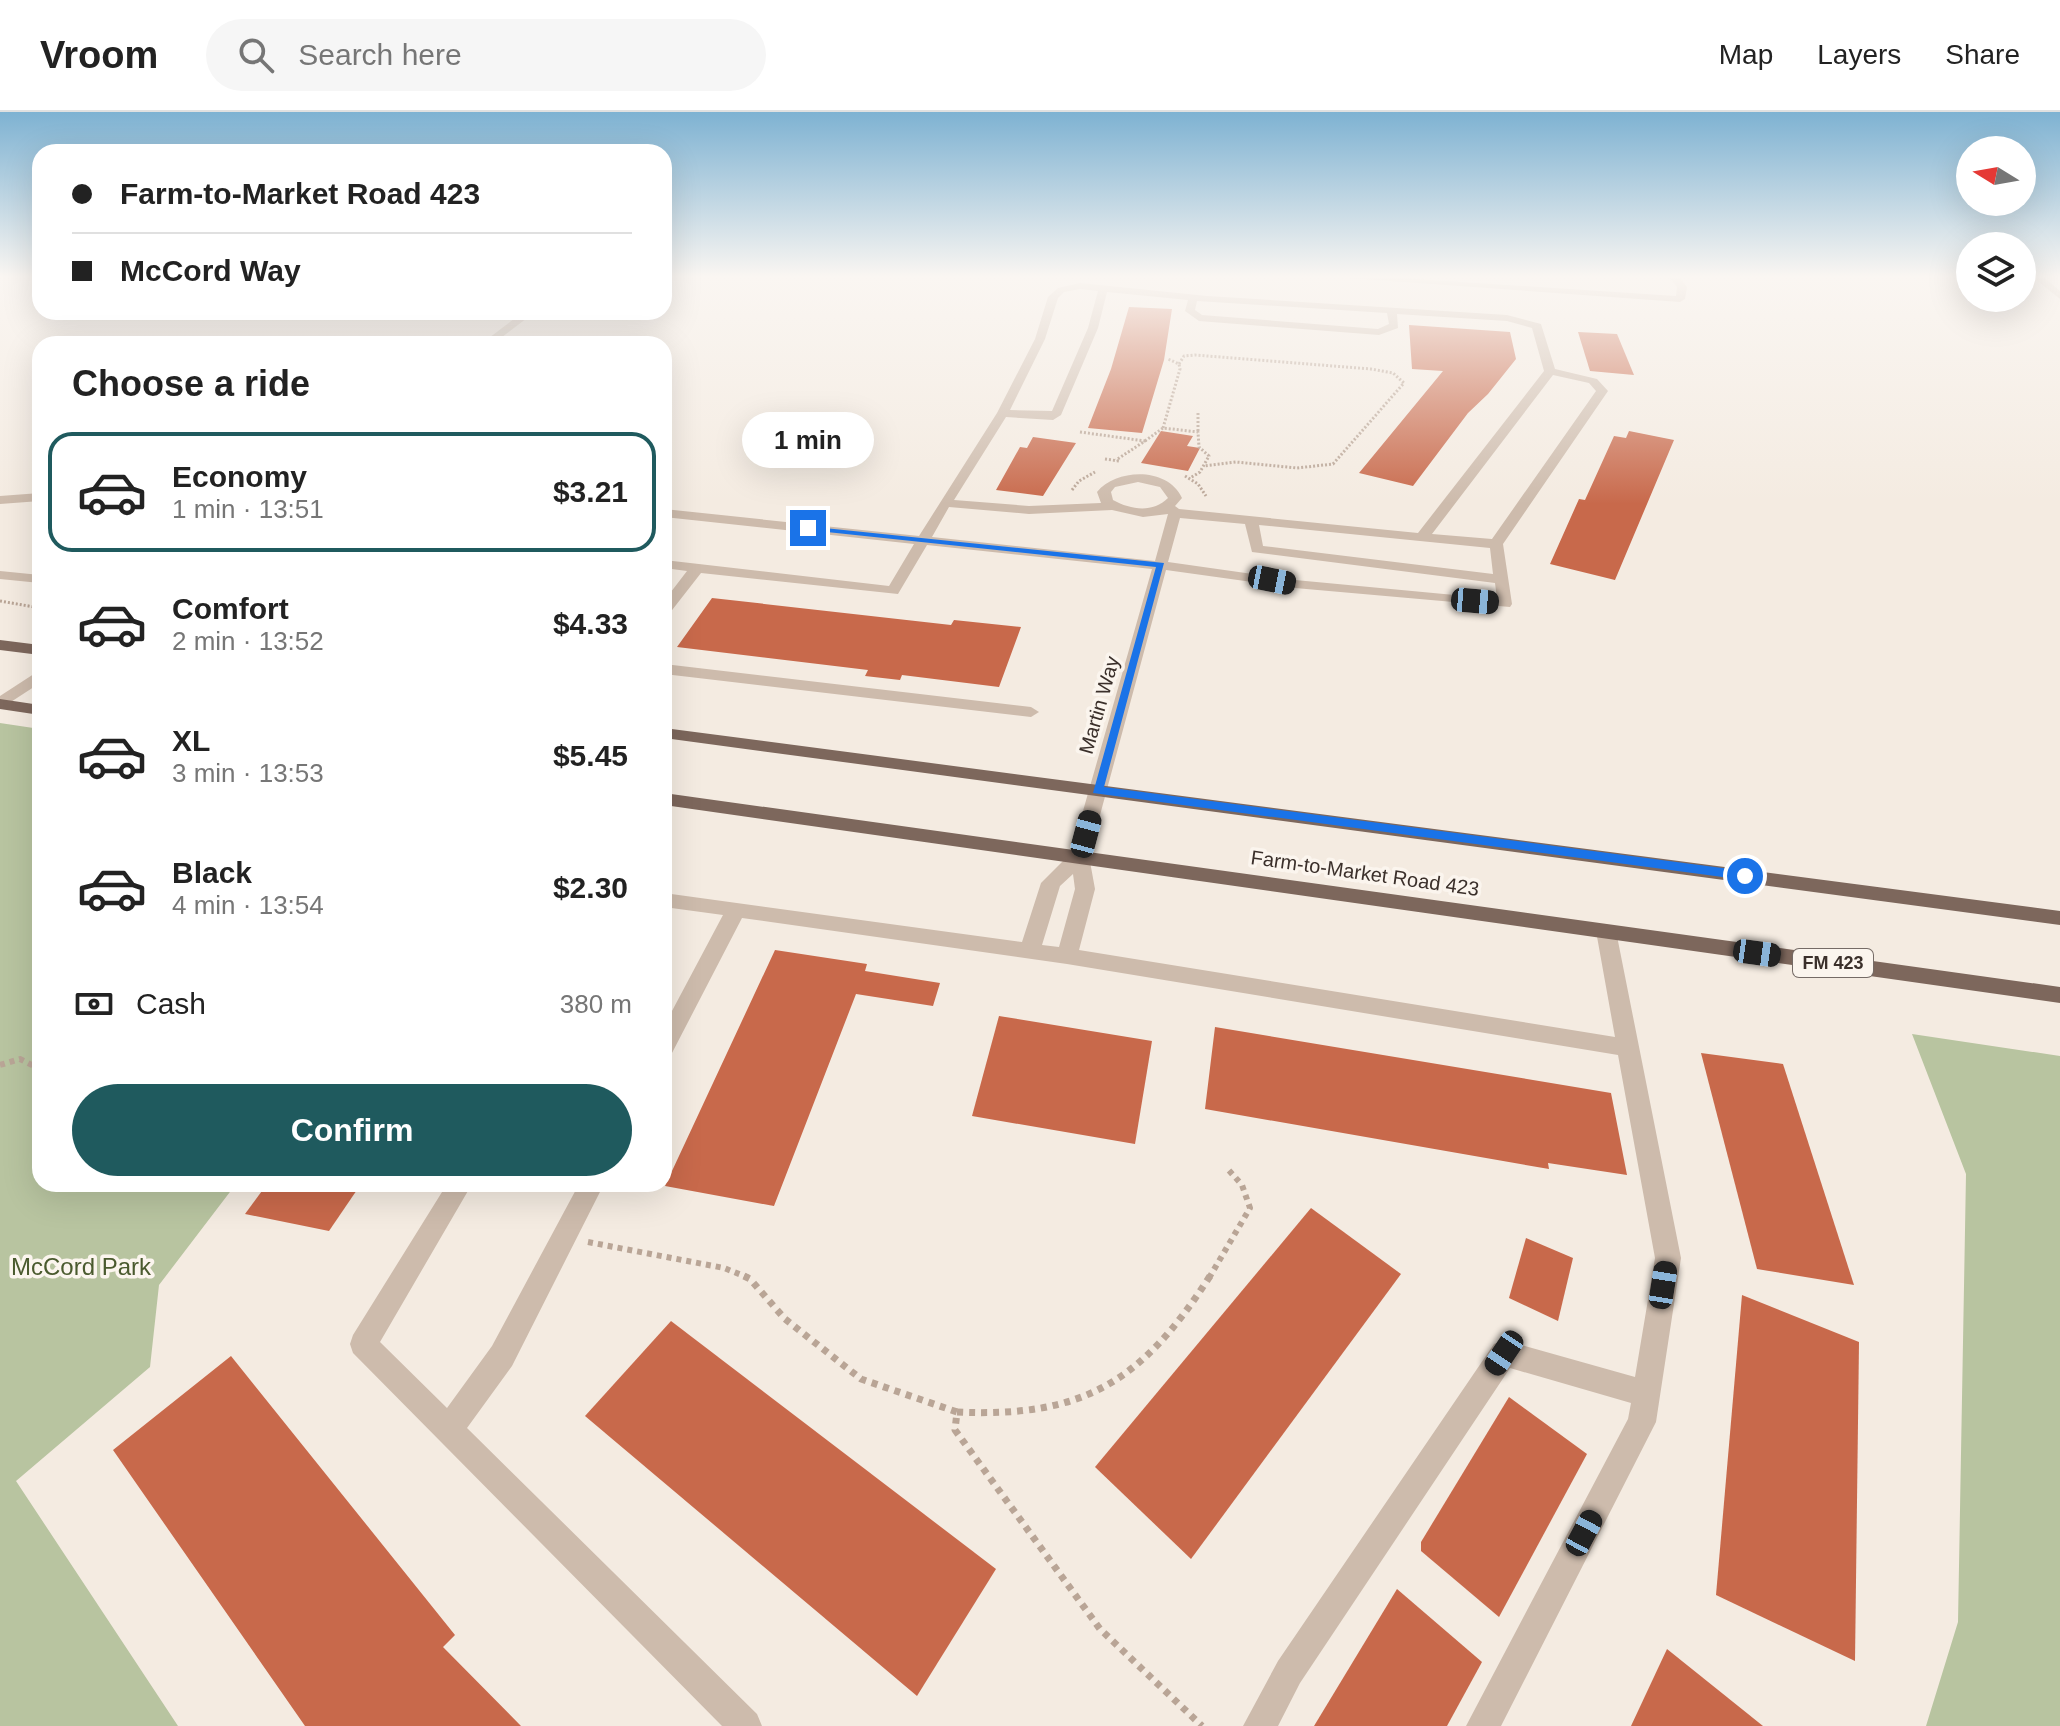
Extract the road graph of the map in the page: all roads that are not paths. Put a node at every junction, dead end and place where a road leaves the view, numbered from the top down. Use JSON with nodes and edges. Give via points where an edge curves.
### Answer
{"nodes":[{"id":1,"x":1033,"y":353,"type":"edge"},
{"id":2,"x":1082,"y":353,"type":"edge"},
{"id":3,"x":1545,"y":353,"type":"edge"},
{"id":4,"x":1550,"y":371,"type":"junction"},
{"id":5,"x":1003,"y":413,"type":"junction"},
{"id":6,"x":32,"y":498,"type":"edge"},
{"id":7,"x":0,"y":500,"type":"edge"},
{"id":8,"x":945,"y":503,"type":"junction"},
{"id":9,"x":1113,"y":506,"type":"junction"},
{"id":10,"x":1172,"y":510,"type":"junction"},
{"id":11,"x":672,"y":514,"type":"edge"},
{"id":12,"x":1251,"y":520,"type":"junction"},
{"id":13,"x":1422,"y":537,"type":"junction"},
{"id":14,"x":924,"y":540,"type":"junction"},
{"id":15,"x":1496,"y":544,"type":"junction"},
{"id":16,"x":672,"y":565,"type":"edge"},
{"id":17,"x":1161,"y":565,"type":"junction"},
{"id":18,"x":697,"y":568,"type":"junction"},
{"id":19,"x":0,"y":575,"type":"edge"},
{"id":20,"x":32,"y":578,"type":"edge"},
{"id":21,"x":1501,"y":579,"type":"junction"},
{"id":22,"x":672,"y":601,"type":"edge"},
{"id":23,"x":0,"y":645,"type":"edge"},
{"id":24,"x":32,"y":649,"type":"edge"},
{"id":25,"x":672,"y":670,"type":"edge"},
{"id":26,"x":32,"y":681,"type":"edge"},
{"id":27,"x":0,"y":704,"type":"edge"},
{"id":28,"x":32,"y":709,"type":"edge"},
{"id":29,"x":1031,"y":712,"type":"dead end"},
{"id":30,"x":672,"y":734,"type":"edge"},
{"id":31,"x":1097,"y":790,"type":"junction"},
{"id":32,"x":672,"y":800,"type":"edge"},
{"id":33,"x":1080,"y":856,"type":"junction"},
{"id":34,"x":672,"y":901,"type":"edge"},
{"id":35,"x":736,"y":910,"type":"junction"},
{"id":36,"x":2060,"y":918,"type":"edge"},
{"id":37,"x":1606,"y":931,"type":"junction"},
{"id":38,"x":1030,"y":950,"type":"junction"},
{"id":39,"x":1067,"y":956,"type":"junction"},
{"id":40,"x":2060,"y":995,"type":"edge"},
{"id":41,"x":672,"y":1032,"type":"edge"},
{"id":42,"x":1628,"y":1048,"type":"junction"},
{"id":43,"x":455,"y":1192,"type":"edge"},
{"id":44,"x":588,"y":1192,"type":"edge"},
{"id":45,"x":1646,"y":1394,"type":"junction"},
{"id":46,"x":447,"y":1431,"type":"junction"},
{"id":47,"x":745,"y":1726,"type":"edge"},
{"id":48,"x":1260,"y":1726,"type":"edge"},
{"id":49,"x":1483,"y":1726,"type":"edge"}],
"edges":[{"from":1,"to":5,"type":"street"},
{"from":2,"to":5,"type":"street","via":[[1057,413]]},
{"from":3,"to":4,"type":"street"},
{"from":4,"to":13,"type":"street"},
{"from":4,"to":15,"type":"street","via":[[1593,381],[1602,391]]},
{"from":5,"to":8,"type":"street"},
{"from":6,"to":7,"type":"street"},
{"from":8,"to":9,"type":"street","via":[[1072,512]]},
{"from":8,"to":14,"type":"street"},
{"from":9,"to":10,"type":"street","via":[[1141,513]]},
{"from":9,"to":10,"type":"street","via":[[1104,497],[1106,488],[1138,478],[1171,488]]},
{"from":10,"to":12,"type":"street"},
{"from":10,"to":17,"type":"street","name":"Martin Way"},
{"from":11,"to":14,"type":"street"},
{"from":12,"to":13,"type":"street"},
{"from":12,"to":21,"type":"street","via":[[1257,549]]},
{"from":13,"to":15,"type":"street"},
{"from":14,"to":17,"type":"street"},
{"from":14,"to":18,"type":"street","via":[[893,591]]},
{"from":15,"to":21,"type":"street"},
{"from":16,"to":18,"type":"street"},
{"from":17,"to":21,"type":"street","via":[[1505,604]]},
{"from":17,"to":31,"type":"street","name":"Martin Way"},
{"from":18,"to":22,"type":"street"},
{"from":19,"to":20,"type":"street"},
{"from":23,"to":24,"type":"main road"},
{"from":25,"to":29,"type":"street"},
{"from":26,"to":27,"type":"street"},
{"from":27,"to":28,"type":"main road"},
{"from":30,"to":31,"type":"main road"},
{"from":31,"to":33,"type":"street","name":"Martin Way"},
{"from":31,"to":36,"type":"main road"},
{"from":32,"to":33,"type":"main road","name":"Farm-to-Market Road 423","number":"FM 423"},
{"from":33,"to":37,"type":"main road","name":"Farm-to-Market Road 423","number":"FM 423"},
{"from":33,"to":38,"type":"street","via":[[1051,883]]},
{"from":33,"to":39,"type":"street","via":[[1085,889]]},
{"from":34,"to":35,"type":"street"},
{"from":35,"to":38,"type":"street"},
{"from":35,"to":41,"type":"street"},
{"from":37,"to":40,"type":"main road","name":"Farm-to-Market Road 423","number":"FM 423"},
{"from":37,"to":42,"type":"street"},
{"from":38,"to":39,"type":"street"},
{"from":39,"to":42,"type":"street"},
{"from":42,"to":45,"type":"street","via":[[1668,1258]]},
{"from":43,"to":46,"type":"street","via":[[363,1344]]},
{"from":44,"to":46,"type":"street","via":[[502,1356]]},
{"from":45,"to":48,"type":"street","via":[[1504,1353],[1289,1672]]},
{"from":45,"to":49,"type":"street","via":[[1642,1422]]},
{"from":46,"to":47,"type":"street"}]}
